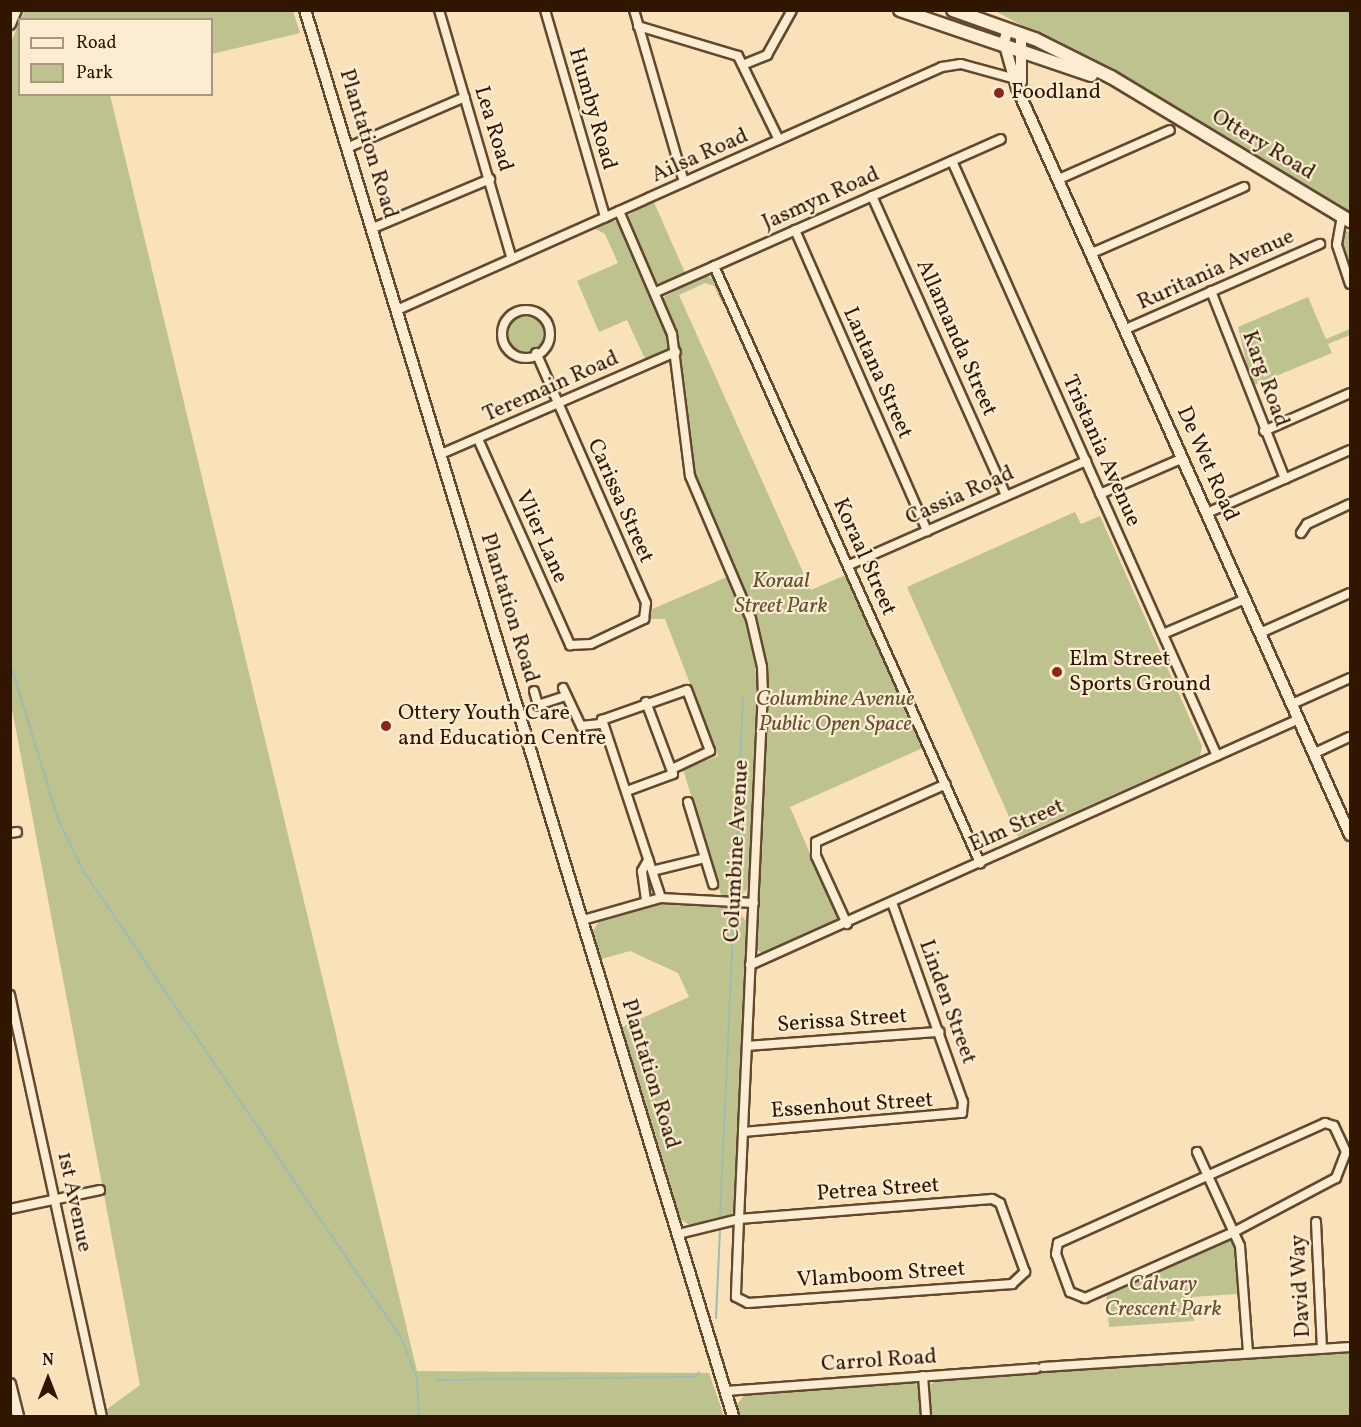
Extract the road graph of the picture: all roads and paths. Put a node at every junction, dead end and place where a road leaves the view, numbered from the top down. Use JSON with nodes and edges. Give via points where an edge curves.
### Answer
{"nodes":[{"id":1,"x":16,"y":10,"type":"edge"},
{"id":2,"x":305,"y":10,"type":"edge"},
{"id":3,"x":439,"y":10,"type":"edge"},
{"id":4,"x":545,"y":10,"type":"edge"},
{"id":5,"x":634,"y":10,"type":"edge"},
{"id":6,"x":792,"y":10,"type":"edge"},
{"id":7,"x":900,"y":10,"type":"edge"},
{"id":8,"x":953,"y":10,"type":"edge"},
{"id":9,"x":10,"y":24,"type":"edge"},
{"id":10,"x":638,"y":27,"type":"junction"},
{"id":11,"x":1008,"y":29,"type":"junction"},
{"id":12,"x":1019,"y":40,"type":"junction"},
{"id":13,"x":1004,"y":42,"type":"junction"},
{"id":14,"x":745,"y":64,"type":"junction"},
{"id":15,"x":1018,"y":81,"type":"junction"},
{"id":16,"x":465,"y":97,"type":"junction"},
{"id":17,"x":1170,"y":130,"type":"dead end"},
{"id":18,"x":1001,"y":139,"type":"dead end"},
{"id":19,"x":779,"y":141,"type":"junction"},
{"id":20,"x":349,"y":147,"type":"junction"},
{"id":21,"x":952,"y":161,"type":"junction"},
{"id":22,"x":490,"y":179,"type":"junction"},
{"id":23,"x":1059,"y":179,"type":"junction"},
{"id":24,"x":684,"y":182,"type":"junction"},
{"id":25,"x":1244,"y":187,"type":"dead end"},
{"id":26,"x":872,"y":196,"type":"junction"},
{"id":27,"x":619,"y":211,"type":"junction"},
{"id":28,"x":605,"y":217,"type":"junction"},
{"id":29,"x":1346,"y":219,"type":"edge"},
{"id":30,"x":373,"y":228,"type":"junction"},
{"id":31,"x":795,"y":230,"type":"junction"},
{"id":32,"x":1320,"y":244,"type":"dead end"},
{"id":33,"x":1092,"y":254,"type":"junction"},
{"id":34,"x":512,"y":259,"type":"junction"},
{"id":35,"x":714,"y":266,"type":"junction"},
{"id":36,"x":1350,"y":284,"type":"edge"},
{"id":37,"x":1211,"y":291,"type":"junction"},
{"id":38,"x":656,"y":292,"type":"junction"},
{"id":39,"x":397,"y":310,"type":"junction"},
{"id":40,"x":1126,"y":330,"type":"junction"},
{"id":41,"x":676,"y":352,"type":"junction"},
{"id":42,"x":536,"y":353,"type":"junction"},
{"id":43,"x":1350,"y":393,"type":"edge"},
{"id":44,"x":557,"y":404,"type":"junction"},
{"id":45,"x":1264,"y":431,"type":"junction"},
{"id":46,"x":478,"y":439,"type":"junction"},
{"id":47,"x":1350,"y":450,"type":"edge"},
{"id":48,"x":441,"y":454,"type":"junction"},
{"id":49,"x":1183,"y":458,"type":"junction"},
{"id":50,"x":1086,"y":461,"type":"junction"},
{"id":51,"x":1285,"y":479,"type":"junction"},
{"id":52,"x":1100,"y":494,"type":"junction"},
{"id":53,"x":1006,"y":495,"type":"junction"},
{"id":54,"x":1350,"y":504,"type":"edge"},
{"id":55,"x":1207,"y":513,"type":"junction"},
{"id":56,"x":927,"y":531,"type":"junction"},
{"id":57,"x":1301,"y":533,"type":"dead end"},
{"id":58,"x":849,"y":565,"type":"junction"},
{"id":59,"x":1350,"y":593,"type":"edge"},
{"id":60,"x":1245,"y":599,"type":"junction"},
{"id":61,"x":1260,"y":633,"type":"junction"},
{"id":62,"x":1163,"y":634,"type":"junction"},
{"id":63,"x":573,"y":647,"type":"joint"},
{"id":64,"x":1350,"y":678,"type":"edge"},
{"id":65,"x":534,"y":691,"type":"dead end"},
{"id":66,"x":646,"y":702,"type":"junction"},
{"id":67,"x":1292,"y":704,"type":"junction"},
{"id":68,"x":1299,"y":719,"type":"junction"},
{"id":69,"x":600,"y":724,"type":"junction"},
{"id":70,"x":1350,"y":737,"type":"edge"},
{"id":71,"x":1315,"y":753,"type":"junction"},
{"id":72,"x":1217,"y":756,"type":"junction"},
{"id":73,"x":672,"y":769,"type":"junction"},
{"id":74,"x":946,"y":784,"type":"junction"},
{"id":75,"x":627,"y":792,"type":"junction"},
{"id":76,"x":687,"y":802,"type":"dead end"},
{"id":77,"x":1350,"y":831,"type":"edge"},
{"id":78,"x":705,"y":858,"type":"junction"},
{"id":79,"x":648,"y":860,"type":"junction"},
{"id":80,"x":980,"y":863,"type":"junction"},
{"id":81,"x":656,"y":870,"type":"junction"},
{"id":82,"x":713,"y":884,"type":"dead end"},
{"id":83,"x":661,"y":898,"type":"junction"},
{"id":84,"x":646,"y":900,"type":"junction"},
{"id":85,"x":754,"y":903,"type":"junction"},
{"id":86,"x":892,"y":903,"type":"junction"},
{"id":87,"x":583,"y":920,"type":"junction"},
{"id":88,"x":847,"y":924,"type":"junction"},
{"id":89,"x":750,"y":965,"type":"junction"},
{"id":90,"x":10,"y":995,"type":"edge"},
{"id":91,"x":939,"y":1032,"type":"junction"},
{"id":92,"x":747,"y":1046,"type":"junction"},
{"id":93,"x":962,"y":1113,"type":"joint"},
{"id":94,"x":743,"y":1132,"type":"junction"},
{"id":95,"x":1197,"y":1152,"type":"dead end"},
{"id":96,"x":1208,"y":1176,"type":"junction"},
{"id":97,"x":100,"y":1190,"type":"dead end"},
{"id":98,"x":55,"y":1199,"type":"junction"},
{"id":99,"x":10,"y":1209,"type":"edge"},
{"id":100,"x":739,"y":1219,"type":"junction"},
{"id":101,"x":1316,"y":1222,"type":"dead end"},
{"id":102,"x":1234,"y":1232,"type":"junction"},
{"id":103,"x":678,"y":1234,"type":"junction"},
{"id":104,"x":1023,"y":1280,"type":"joint"},
{"id":105,"x":740,"y":1301,"type":"joint"},
{"id":106,"x":1350,"y":1347,"type":"edge"},
{"id":107,"x":1322,"y":1349,"type":"junction"},
{"id":108,"x":1248,"y":1353,"type":"junction"},
{"id":109,"x":923,"y":1376,"type":"junction"},
{"id":110,"x":10,"y":1384,"type":"edge"},
{"id":111,"x":726,"y":1391,"type":"junction"},
{"id":112,"x":18,"y":1416,"type":"edge"},
{"id":113,"x":102,"y":1416,"type":"edge"},
{"id":114,"x":733,"y":1416,"type":"edge"},
{"id":115,"x":926,"y":1416,"type":"edge"}],
"edges":[{"from":1,"to":9,"type":"street"},
{"from":2,"to":20,"type":"street","name":"Plantation Road"},
{"from":3,"to":16,"type":"street","name":"Lea Road"},
{"from":4,"to":28,"type":"street","name":"Humby Road"},
{"from":5,"to":10,"type":"street"},
{"from":6,"to":14,"type":"street","via":[[767,55]]},
{"from":7,"to":13,"type":"main road","name":"Ottery Road"},
{"from":8,"to":11,"type":"main road","name":"Ottery Road"},
{"from":10,"to":14,"type":"street","via":[[734,55]]},
{"from":10,"to":24,"type":"street"},
{"from":11,"to":12,"type":"main road","name":"Ottery Road"},
{"from":11,"to":13,"type":"street"},
{"from":12,"to":13,"type":"main road","name":"Ottery Road"},
{"from":12,"to":15,"type":"street","name":"De Wet Road"},
{"from":12,"to":29,"type":"main road","name":"Ottery Road","via":[[1155,105]]},
{"from":13,"to":15,"type":"street","name":"De Wet Road"},
{"from":14,"to":19,"type":"street"},
{"from":15,"to":19,"type":"street","name":"Ailsa Road","via":[[948,65]]},
{"from":15,"to":23,"type":"street","name":"De Wet Road"},
{"from":16,"to":20,"type":"street"},
{"from":16,"to":22,"type":"street","name":"Lea Road"},
{"from":17,"to":23,"type":"street"},
{"from":18,"to":21,"type":"street","name":"Jasmyn Road"},
{"from":19,"to":24,"type":"street","name":"Ailsa Road"},
{"from":20,"to":30,"type":"street","name":"Plantation Road"},
{"from":21,"to":26,"type":"street","name":"Jasmyn Road"},
{"from":21,"to":50,"type":"street","name":"Tristania Avenue"},
{"from":22,"to":30,"type":"street"},
{"from":22,"to":34,"type":"street","name":"Lea Road"},
{"from":23,"to":33,"type":"street","name":"De Wet Road"},
{"from":24,"to":27,"type":"street","name":"Ailsa Road"},
{"from":25,"to":33,"type":"street"},
{"from":26,"to":31,"type":"street","name":"Jasmyn Road"},
{"from":26,"to":53,"type":"street","name":"Allamanda Street"},
{"from":27,"to":28,"type":"street","name":"Ailsa Road"},
{"from":27,"to":38,"type":"street","name":"Columbine Avenue"},
{"from":28,"to":34,"type":"street","name":"Ailsa Road"},
{"from":29,"to":36,"type":"street","via":[[1337,244]]},
{"from":30,"to":39,"type":"street","name":"Plantation Road"},
{"from":31,"to":35,"type":"street","name":"Jasmyn Road"},
{"from":31,"to":56,"type":"street","name":"Lantana Street"},
{"from":32,"to":37,"type":"street","name":"Ruritania Avenue"},
{"from":33,"to":40,"type":"street","name":"De Wet Road"},
{"from":34,"to":39,"type":"street","name":"Ailsa Road"},
{"from":35,"to":38,"type":"street","name":"Jasmyn Road"},
{"from":35,"to":58,"type":"street","name":"Koraal Street"},
{"from":37,"to":40,"type":"street","name":"Ruritania Avenue"},
{"from":37,"to":45,"type":"street","name":"Karg Road"},
{"from":38,"to":41,"type":"street","name":"Columbine Avenue"},
{"from":39,"to":48,"type":"street","name":"Plantation Road"},
{"from":40,"to":49,"type":"street","name":"De Wet Road"},
{"from":41,"to":44,"type":"street","name":"Teremain Road"},
{"from":41,"to":85,"type":"street","name":"Columbine Avenue","via":[[690,476],[751,619],[760,659]]},
{"from":42,"to":42,"type":"street","via":[[551,342],[538,309],[504,320],[501,331],[515,358]]},
{"from":42,"to":44,"type":"street","name":"Carissa Street"},
{"from":43,"to":45,"type":"street"},
{"from":44,"to":46,"type":"street","name":"Teremain Road"},
{"from":44,"to":63,"type":"street","name":"Carissa Street","via":[[647,614],[631,626]]},
{"from":45,"to":51,"type":"street","name":"Karg Road"},
{"from":46,"to":48,"type":"street","name":"Teremain Road"},
{"from":46,"to":63,"type":"street","name":"Vlier Lane"},
{"from":47,"to":51,"type":"street"},
{"from":48,"to":87,"type":"street","name":"Plantation Road"},
{"from":49,"to":52,"type":"street"},
{"from":49,"to":55,"type":"street","name":"De Wet Road"},
{"from":50,"to":52,"type":"street","name":"Tristania Avenue"},
{"from":50,"to":53,"type":"street","name":"Cassia Road"},
{"from":51,"to":55,"type":"street"},
{"from":52,"to":62,"type":"street","name":"Tristania Avenue"},
{"from":53,"to":56,"type":"street","name":"Cassia Road"},
{"from":54,"to":57,"type":"street","via":[[1306,524]]},
{"from":55,"to":60,"type":"street","name":"De Wet Road"},
{"from":56,"to":58,"type":"street","name":"Cassia Road"},
{"from":58,"to":74,"type":"street","name":"Koraal Street"},
{"from":59,"to":61,"type":"street"},
{"from":60,"to":61,"type":"street","name":"De Wet Road"},
{"from":60,"to":62,"type":"street"},
{"from":61,"to":67,"type":"street","name":"De Wet Road"},
{"from":62,"to":72,"type":"street","name":"Tristania Avenue"},
{"from":64,"to":67,"type":"street"},
{"from":65,"to":69,"type":"street","via":[[538,705],[565,692],[581,726]]},
{"from":66,"to":69,"type":"street"},
{"from":66,"to":73,"type":"street"},
{"from":66,"to":73,"type":"street","via":[[685,689],[706,734],[709,755]]},
{"from":67,"to":68,"type":"street","name":"De Wet Road"},
{"from":68,"to":71,"type":"street","name":"De Wet Road"},
{"from":68,"to":72,"type":"street","name":"Elm Street"},
{"from":69,"to":75,"type":"street"},
{"from":70,"to":71,"type":"street"},
{"from":71,"to":77,"type":"street","name":"De Wet Road"},
{"from":72,"to":80,"type":"street","name":"Elm Street"},
{"from":73,"to":75,"type":"street","via":[[669,778]]},
{"from":74,"to":80,"type":"street","name":"Koraal Street"},
{"from":74,"to":88,"type":"street","via":[[816,842],[816,856]]},
{"from":75,"to":79,"type":"street"},
{"from":76,"to":78,"type":"street"},
{"from":78,"to":81,"type":"street"},
{"from":78,"to":82,"type":"street"},
{"from":79,"to":81,"type":"street"},
{"from":79,"to":84,"type":"street","via":[[642,871]]},
{"from":80,"to":86,"type":"street","name":"Elm Street"},
{"from":81,"to":83,"type":"street"},
{"from":83,"to":84,"type":"street"},
{"from":83,"to":85,"type":"street"},
{"from":84,"to":87,"type":"street"},
{"from":85,"to":89,"type":"street","name":"Columbine Avenue"},
{"from":86,"to":88,"type":"street","name":"Elm Street"},
{"from":86,"to":91,"type":"street","name":"Linden Street"},
{"from":87,"to":103,"type":"street","name":"Plantation Road"},
{"from":88,"to":89,"type":"street","name":"Elm Street"},
{"from":89,"to":92,"type":"street","name":"Columbine Avenue"},
{"from":90,"to":98,"type":"street","name":"1st Avenue"},
{"from":91,"to":92,"type":"street","name":"Serissa Street"},
{"from":91,"to":93,"type":"street","name":"Linden Street"},
{"from":92,"to":94,"type":"street","name":"Columbine Avenue"},
{"from":93,"to":94,"type":"street","name":"Essenhout Street"},
{"from":94,"to":100,"type":"street","name":"Columbine Avenue"},
{"from":95,"to":96,"type":"street"},
{"from":96,"to":102,"type":"street"},
{"from":96,"to":102,"type":"street","via":[[1324,1123],[1334,1126],[1347,1158],[1336,1178]]},
{"from":96,"to":102,"type":"street","via":[[1058,1243],[1056,1254],[1068,1288],[1073,1296],[1085,1298]]},
{"from":97,"to":98,"type":"street"},
{"from":98,"to":99,"type":"street"},
{"from":98,"to":113,"type":"street","name":"1st Avenue"},
{"from":100,"to":103,"type":"street","name":"Petrea Street"},
{"from":100,"to":104,"type":"street","name":"Petrea Street","via":[[996,1200],[1025,1268]]},
{"from":100,"to":105,"type":"street","name":"Columbine Avenue"},
{"from":101,"to":107,"type":"street","name":"David Way"},
{"from":102,"to":108,"type":"street"},
{"from":103,"to":111,"type":"street","name":"Plantation Road"},
{"from":104,"to":105,"type":"street","name":"Vlamboom Street"},
{"from":106,"to":107,"type":"street","name":"Carrol Road"},
{"from":107,"to":108,"type":"street","name":"Carrol Road"},
{"from":108,"to":109,"type":"street","name":"Carrol Road"},
{"from":109,"to":111,"type":"street","name":"Carrol Road"},
{"from":109,"to":115,"type":"street"},
{"from":110,"to":112,"type":"street"},
{"from":111,"to":114,"type":"street","name":"Plantation Road"}]}
